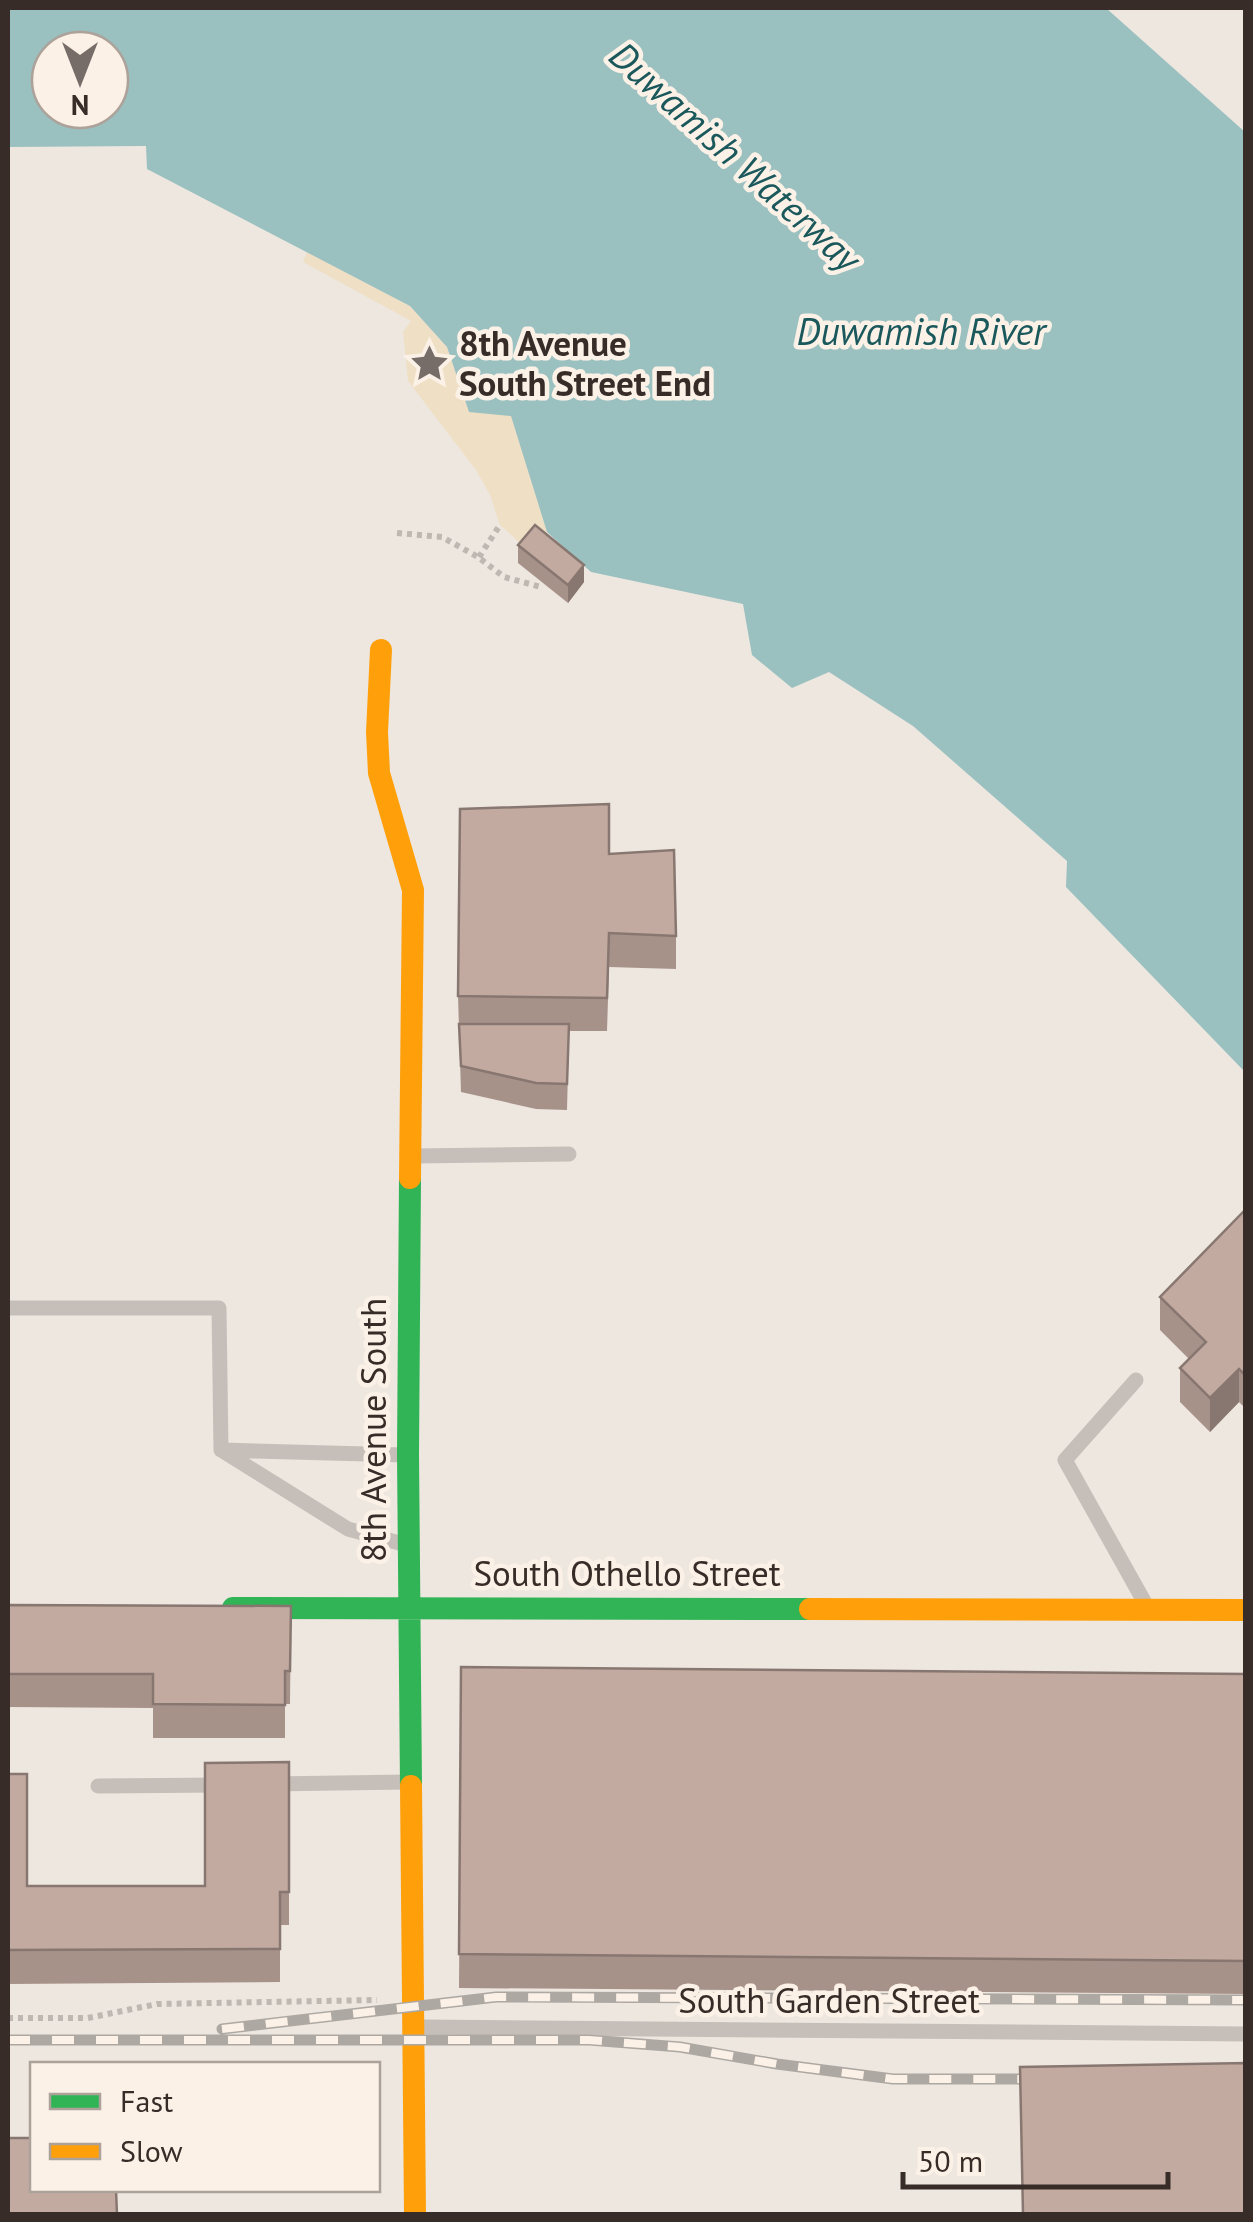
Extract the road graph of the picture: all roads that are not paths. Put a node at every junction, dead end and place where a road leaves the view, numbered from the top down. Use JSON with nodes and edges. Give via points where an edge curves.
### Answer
{"nodes":[{"id":1,"x":381,"y":650,"type":"dead end"},
{"id":2,"x":569,"y":1154,"type":"dead end"},
{"id":3,"x":410,"y":1156,"type":"junction"},
{"id":4,"x":8,"y":1308,"type":"edge"},
{"id":5,"x":1136,"y":1380,"type":"dead end"},
{"id":6,"x":222,"y":1450,"type":"junction"},
{"id":7,"x":408,"y":1454,"type":"junction"},
{"id":8,"x":409,"y":1545,"type":"junction"},
{"id":9,"x":218,"y":1608,"type":"edge"},
{"id":10,"x":409,"y":1608,"type":"junction"},
{"id":11,"x":1246,"y":1610,"type":"edge"},
{"id":12,"x":1150,"y":1611,"type":"junction"},
{"id":13,"x":411,"y":1782,"type":"junction"},
{"id":14,"x":234,"y":1784,"type":"edge"},
{"id":15,"x":253,"y":1784,"type":"edge"},
{"id":16,"x":98,"y":1786,"type":"dead end"},
{"id":17,"x":412,"y":2027,"type":"junction"},
{"id":18,"x":1246,"y":2034,"type":"edge"},
{"id":19,"x":415,"y":2214,"type":"edge"}],
"edges":[{"from":1,"to":3,"type":"street","name":"8th Avenue South","via":[[379,773],[413,890]]},
{"from":2,"to":3,"type":"lane"},
{"from":3,"to":7,"type":"street","name":"8th Avenue South"},
{"from":4,"to":6,"type":"lane","via":[[219,1308]]},
{"from":5,"to":12,"type":"lane","via":[[1065,1460]]},
{"from":6,"to":7,"type":"lane"},
{"from":6,"to":8,"type":"lane","via":[[348,1529]]},
{"from":7,"to":8,"type":"street","name":"8th Avenue South"},
{"from":8,"to":10,"type":"street","name":"8th Avenue South"},
{"from":9,"to":10,"type":"street","name":"South Othello Street"},
{"from":10,"to":12,"type":"street","name":"South Othello Street"},
{"from":10,"to":13,"type":"street","name":"8th Avenue South"},
{"from":11,"to":12,"type":"street","name":"South Othello Street"},
{"from":13,"to":15,"type":"lane"},
{"from":13,"to":17,"type":"street","name":"8th Avenue South"},
{"from":14,"to":16,"type":"lane"},
{"from":17,"to":18,"type":"lane","name":"South Garden Street"},
{"from":17,"to":19,"type":"street","name":"8th Avenue South"}]}
